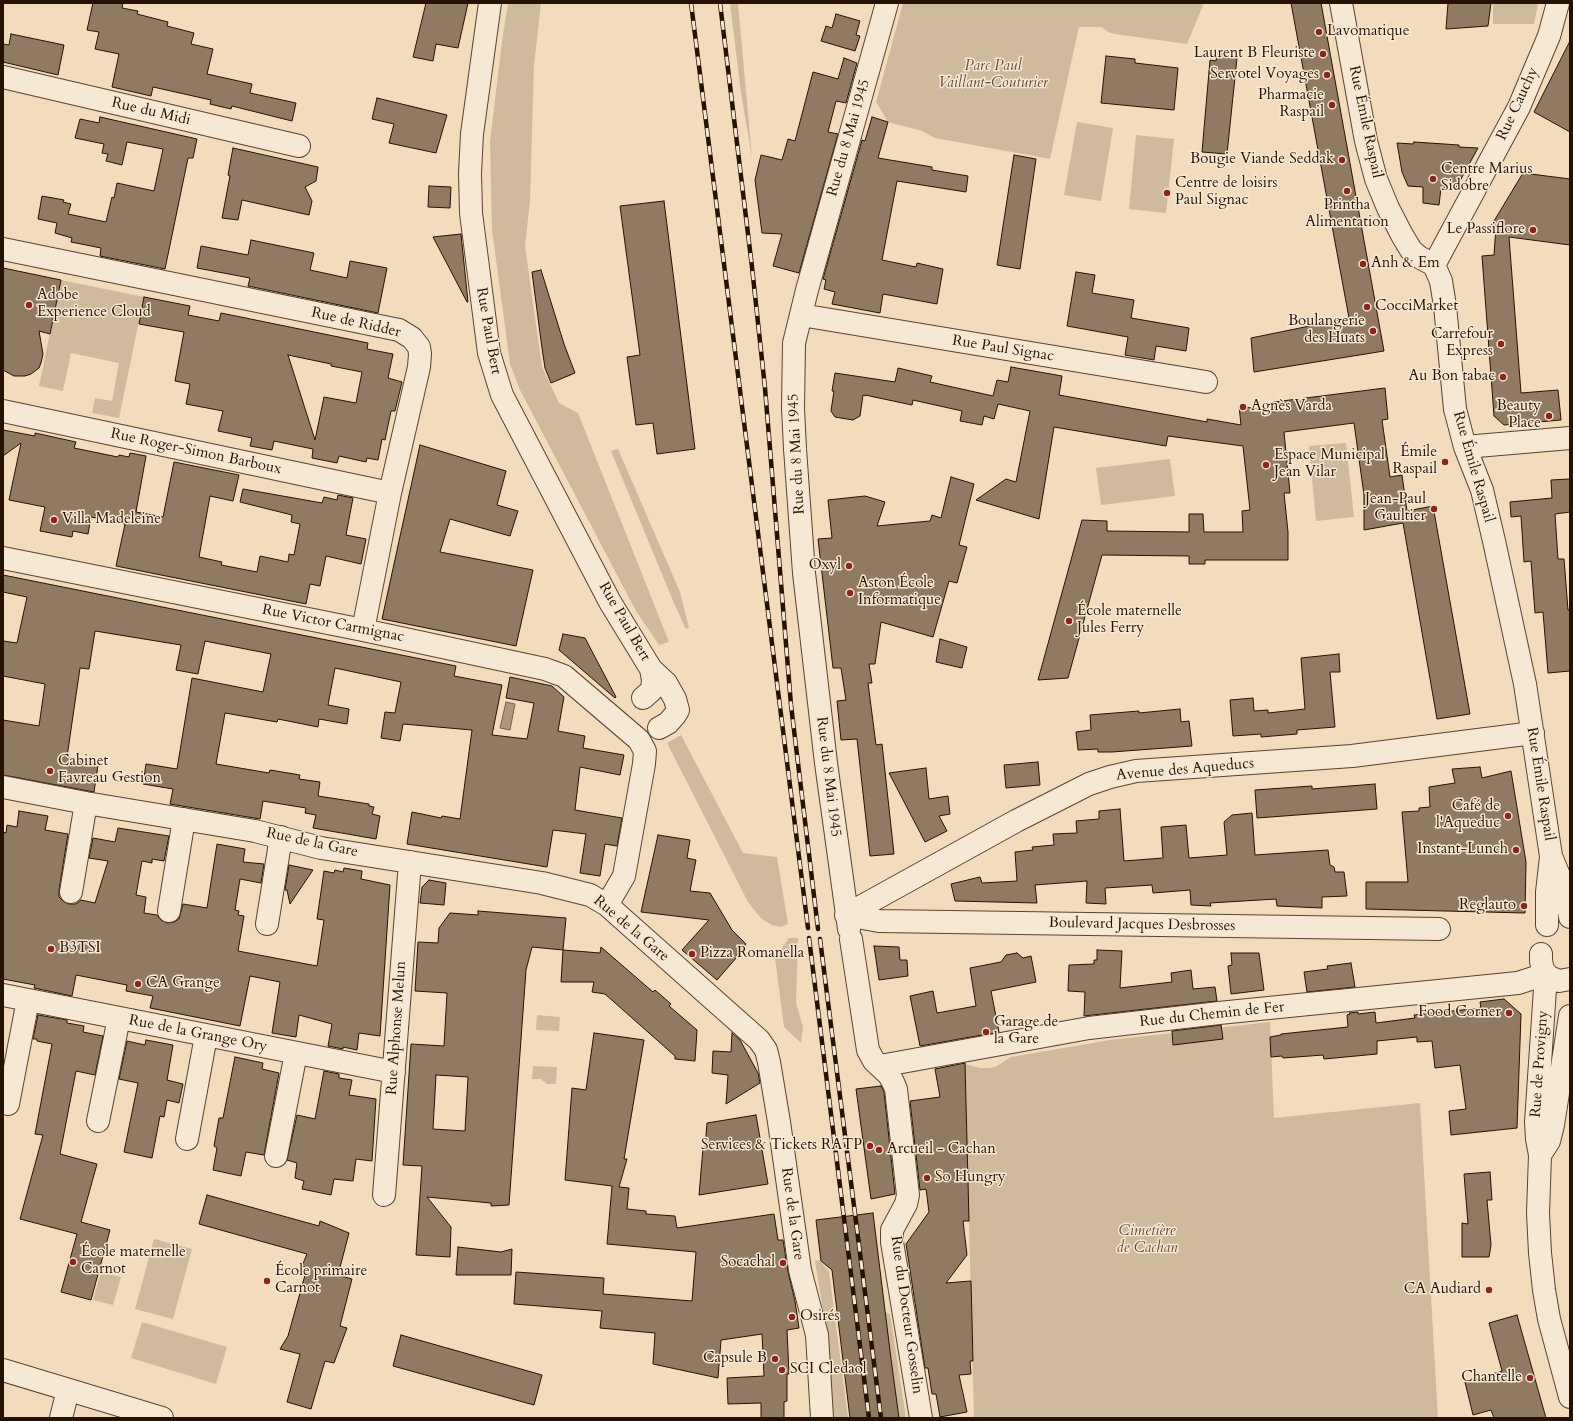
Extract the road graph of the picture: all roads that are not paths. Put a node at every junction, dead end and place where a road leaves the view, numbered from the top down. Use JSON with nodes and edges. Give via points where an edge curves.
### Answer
{"nodes":[{"id":1,"x":490,"y":3,"type":"edge"},
{"id":2,"x":887,"y":3,"type":"edge"},
{"id":3,"x":1341,"y":3,"type":"edge"},
{"id":4,"x":1558,"y":3,"type":"edge"},
{"id":5,"x":3,"y":77,"type":"edge"},
{"id":6,"x":299,"y":146,"type":"dead end"},
{"id":7,"x":3,"y":249,"type":"edge"},
{"id":8,"x":1434,"y":265,"type":"junction"},
{"id":9,"x":801,"y":315,"type":"junction"},
{"id":10,"x":1206,"y":382,"type":"dead end"},
{"id":11,"x":3,"y":411,"type":"edge"},
{"id":12,"x":1570,"y":438,"type":"edge"},
{"id":13,"x":1464,"y":446,"type":"junction"},
{"id":14,"x":390,"y":493,"type":"junction"},
{"id":15,"x":3,"y":558,"type":"edge"},
{"id":16,"x":363,"y":630,"type":"junction"},
{"id":17,"x":651,"y":669,"type":"junction"},
{"id":18,"x":611,"y":716,"type":"junction"},
{"id":19,"x":1533,"y":733,"type":"junction"},
{"id":20,"x":649,"y":734,"type":"junction"},
{"id":21,"x":3,"y":787,"type":"edge"},
{"id":22,"x":86,"y":804,"type":"junction"},
{"id":23,"x":184,"y":819,"type":"junction"},
{"id":24,"x":281,"y":837,"type":"junction"},
{"id":25,"x":1551,"y":856,"type":"junction"},
{"id":26,"x":410,"y":862,"type":"junction"},
{"id":27,"x":72,"y":892,"type":"dead end"},
{"id":28,"x":606,"y":905,"type":"junction"},
{"id":29,"x":169,"y":911,"type":"dead end"},
{"id":30,"x":1570,"y":917,"type":"edge"},
{"id":31,"x":1570,"y":920,"type":"edge"},
{"id":32,"x":267,"y":924,"type":"dead end"},
{"id":33,"x":849,"y":928,"type":"junction"},
{"id":34,"x":1438,"y":929,"type":"dead end"},
{"id":35,"x":1544,"y":949,"type":"junction"},
{"id":36,"x":1570,"y":979,"type":"edge"},
{"id":37,"x":3,"y":995,"type":"edge"},
{"id":38,"x":28,"y":1000,"type":"junction"},
{"id":39,"x":1570,"y":1016,"type":"edge"},
{"id":40,"x":118,"y":1018,"type":"junction"},
{"id":41,"x":206,"y":1036,"type":"junction"},
{"id":42,"x":296,"y":1054,"type":"junction"},
{"id":43,"x":880,"y":1066,"type":"junction"},
{"id":44,"x":394,"y":1072,"type":"junction"},
{"id":45,"x":8,"y":1104,"type":"dead end"},
{"id":46,"x":98,"y":1121,"type":"dead end"},
{"id":47,"x":187,"y":1139,"type":"dead end"},
{"id":48,"x":1540,"y":1155,"type":"junction"},
{"id":49,"x":276,"y":1156,"type":"dead end"},
{"id":50,"x":384,"y":1195,"type":"dead end"},
{"id":51,"x":3,"y":1370,"type":"edge"},
{"id":52,"x":68,"y":1390,"type":"junction"},
{"id":53,"x":1570,"y":1397,"type":"edge"},
{"id":54,"x":61,"y":1418,"type":"edge"},
{"id":55,"x":162,"y":1418,"type":"edge"},
{"id":56,"x":822,"y":1418,"type":"edge"},
{"id":57,"x":921,"y":1418,"type":"edge"}],
"edges":[{"from":1,"to":17,"type":"street","name":"Rue Paul Bert","via":[[472,134],[470,173],[471,213],[489,353],[502,395],[603,588]]},
{"from":2,"to":9,"type":"street","name":"Rue du 8 Mai 1945"},
{"from":3,"to":8,"type":"street","name":"Rue Émile Raspail","via":[[1366,141],[1376,179],[1388,208],[1411,250]]},
{"from":4,"to":8,"type":"street","name":"Rue Cauchy","via":[[1548,36],[1519,107]]},
{"from":5,"to":6,"type":"street","name":"Rue du Midi"},
{"from":7,"to":14,"type":"street","name":"Rue de Ridder","via":[[398,330],[408,335],[419,347],[420,360]]},
{"from":8,"to":13,"type":"street","name":"Rue Émile Raspail","via":[[1443,293],[1455,409]]},
{"from":9,"to":10,"type":"street","name":"Rue Paul Signac"},
{"from":9,"to":33,"type":"street","name":"Rue du 8 Mai 1945","via":[[794,343],[793,408],[796,471],[811,636]]},
{"from":11,"to":14,"type":"street","name":"Rue Roger-Simon Barboux"},
{"from":12,"to":13,"type":"street"},
{"from":13,"to":19,"type":"street","name":"Rue Émile Raspail","via":[[1482,490],[1520,659]]},
{"from":14,"to":16,"type":"street","name":"Rue de Ridder"},
{"from":15,"to":16,"type":"street","name":"Rue Victor Carmignac"},
{"from":16,"to":18,"type":"street","name":"Rue Victor Carmignac","via":[[555,672],[571,680]]},
{"from":17,"to":18,"type":"street","name":"Rue Paul Bert","via":[[652,690],[639,701]]},
{"from":17,"to":20,"type":"street","name":"Rue Paul Bert","via":[[666,683],[678,710],[672,719]]},
{"from":18,"to":20,"type":"street","name":"Rue Victor Carmignac"},
{"from":19,"to":25,"type":"street","name":"Rue Émile Raspail"},
{"from":19,"to":33,"type":"street","name":"Avenue des Aqueducs","via":[[1352,756],[1136,771],[1110,777],[1089,784],[1016,821]]},
{"from":20,"to":28,"type":"street","via":[[624,876]]},
{"from":21,"to":22,"type":"street","name":"Rue de la Gare"},
{"from":22,"to":23,"type":"street","name":"Rue de la Gare"},
{"from":22,"to":27,"type":"street"},
{"from":23,"to":24,"type":"street","name":"Rue de la Gare","via":[[255,830]]},
{"from":23,"to":29,"type":"street"},
{"from":24,"to":26,"type":"street","name":"Rue de la Gare","via":[[321,848]]},
{"from":24,"to":32,"type":"street"},
{"from":25,"to":30,"type":"street","name":"Rue Émile Raspail","via":[[1565,890]]},
{"from":25,"to":35,"type":"street","name":"Rue Émile Raspail"},
{"from":26,"to":28,"type":"street","name":"Rue de la Gare","via":[[542,883],[590,895]]},
{"from":26,"to":44,"type":"street","name":"Rue Alphonse Melun"},
{"from":28,"to":56,"type":"street","name":"Rue de la Gare","via":[[759,1040],[766,1050],[800,1270],[817,1335]]},
{"from":31,"to":35,"type":"street","name":"Rue du Chemin de Fer","via":[[1558,919]]},
{"from":33,"to":34,"type":"street","name":"Boulevard Jacques Desbrosses","via":[[879,921]]},
{"from":33,"to":43,"type":"street","name":"Rue du Docteur Gosselin","via":[[868,1050]]},
{"from":35,"to":36,"type":"street","via":[[1553,979]]},
{"from":35,"to":43,"type":"street","name":"Rue du Chemin de Fer","via":[[1518,983],[1089,1028]]},
{"from":35,"to":48,"type":"street","name":"Rue de Provigny","via":[[1536,1122]]},
{"from":37,"to":38,"type":"street","name":"Rue de la Grange Ory"},
{"from":38,"to":40,"type":"street","name":"Rue de la Grange Ory"},
{"from":38,"to":45,"type":"street"},
{"from":39,"to":48,"type":"street","name":"Rue de Provigny","via":[[1553,1125],[1549,1141]]},
{"from":40,"to":41,"type":"street","name":"Rue de la Grange Ory"},
{"from":40,"to":46,"type":"street"},
{"from":41,"to":42,"type":"street","name":"Rue de la Grange Ory"},
{"from":41,"to":47,"type":"street"},
{"from":42,"to":44,"type":"street","name":"Rue de la Grange Ory"},
{"from":42,"to":49,"type":"street"},
{"from":43,"to":57,"type":"street","name":"Rue du Docteur Gosselin","via":[[896,1089],[908,1195],[892,1230],[892,1242]]},
{"from":44,"to":50,"type":"street","name":"Rue Alphonse Melun"},
{"from":48,"to":53,"type":"street","name":"Rue de Provigny","via":[[1538,1213],[1544,1290]]},
{"from":51,"to":52,"type":"street"},
{"from":52,"to":54,"type":"street"},
{"from":52,"to":55,"type":"street"}]}
